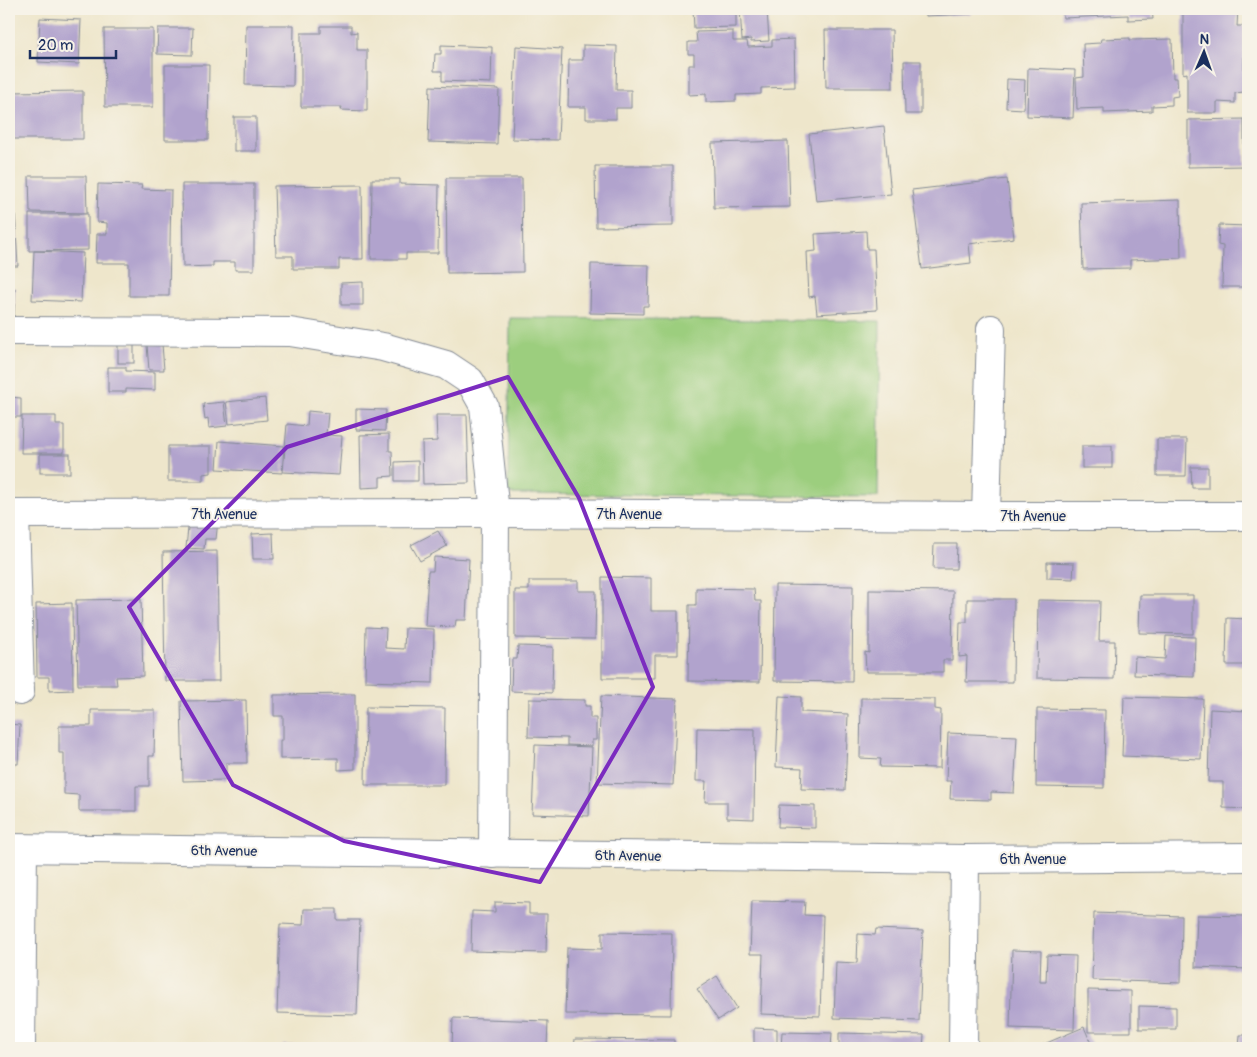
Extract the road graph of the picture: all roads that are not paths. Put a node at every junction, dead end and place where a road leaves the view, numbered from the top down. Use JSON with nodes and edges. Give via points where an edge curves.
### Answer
{"nodes":[{"id":1,"x":991,"y":329,"type":"dead end"},
{"id":2,"x":9,"y":331,"type":"edge"},
{"id":3,"x":495,"y":513,"type":"junction"},
{"id":4,"x":12,"y":514,"type":"edge"},
{"id":5,"x":986,"y":516,"type":"junction"},
{"id":6,"x":1248,"y":516,"type":"edge"},
{"id":7,"x":20,"y":691,"type":"dead end"},
{"id":8,"x":16,"y":848,"type":"edge"},
{"id":9,"x":492,"y":854,"type":"junction"},
{"id":10,"x":1248,"y":857,"type":"edge"},
{"id":11,"x":965,"y":860,"type":"junction"},
{"id":12,"x":21,"y":1048,"type":"edge"},
{"id":13,"x":963,"y":1048,"type":"edge"}],
"edges":[{"from":1,"to":5,"type":"street"},
{"from":2,"to":3,"type":"street","via":[[290,332],[383,347],[446,365],[470,381],[484,406]]},
{"from":3,"to":4,"type":"street","name":"7th Avenue"},
{"from":3,"to":5,"type":"street","name":"7th Avenue"},
{"from":3,"to":9,"type":"street"},
{"from":4,"to":7,"type":"street"},
{"from":5,"to":6,"type":"street","name":"7th Avenue"},
{"from":8,"to":9,"type":"street","name":"6th Avenue"},
{"from":8,"to":12,"type":"street"},
{"from":9,"to":11,"type":"street","name":"6th Avenue"},
{"from":10,"to":11,"type":"street","name":"6th Avenue"},
{"from":11,"to":13,"type":"street"}]}
